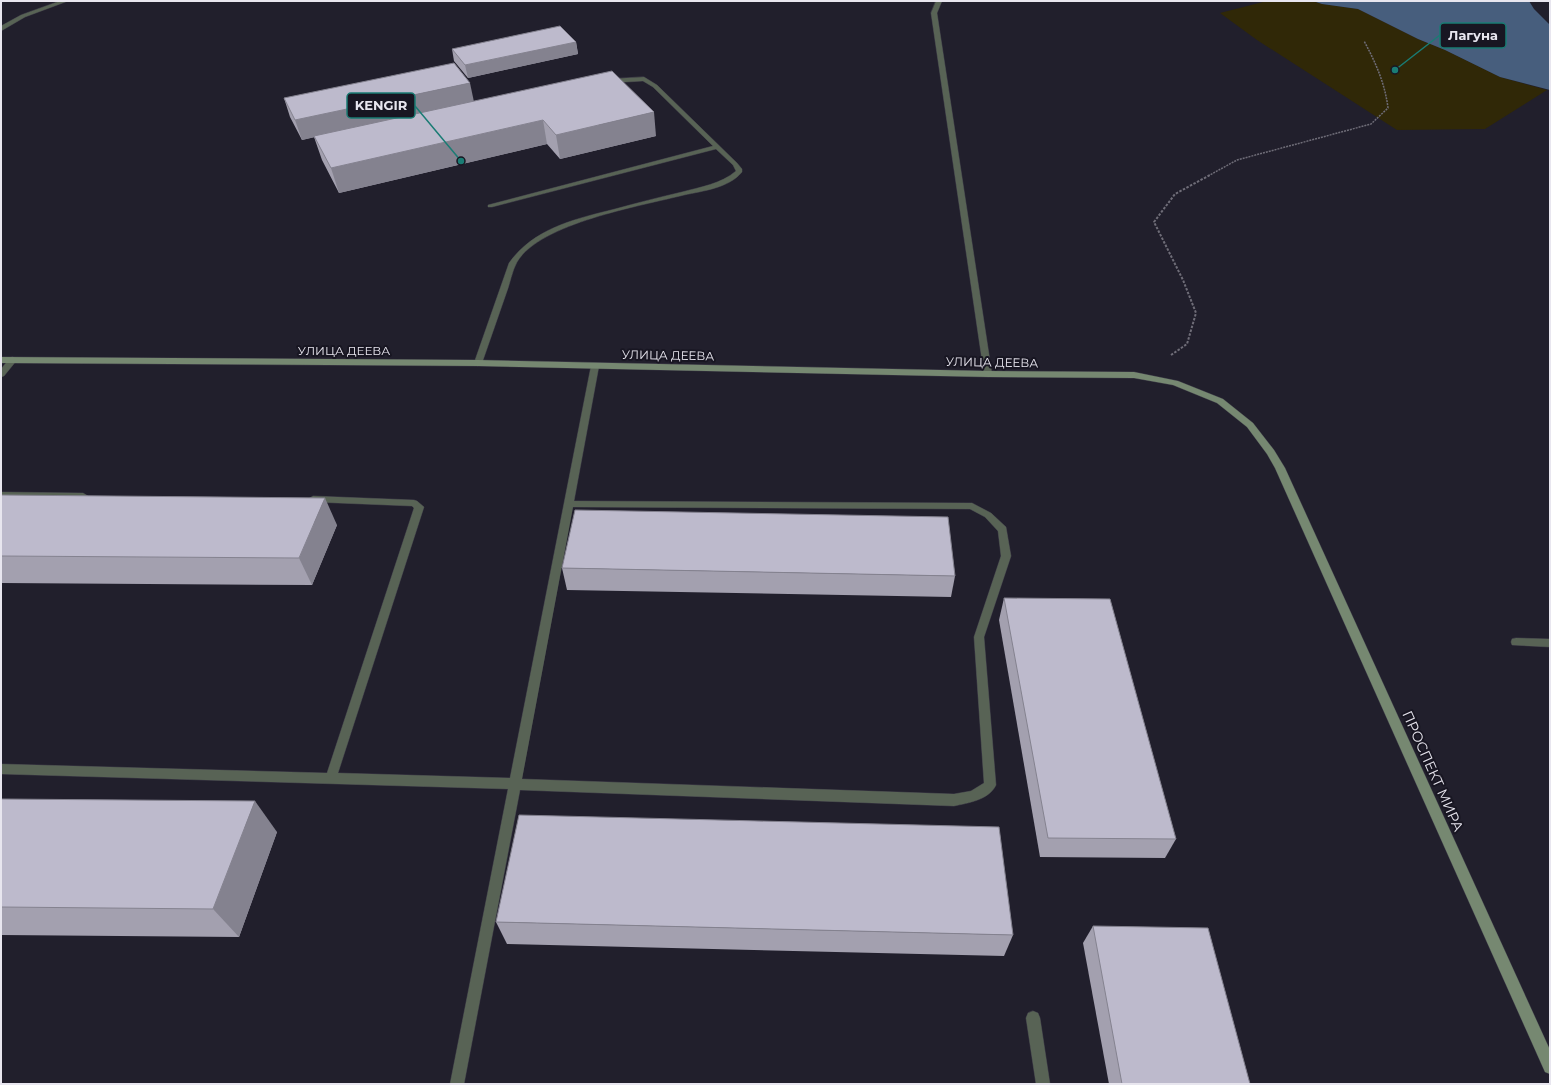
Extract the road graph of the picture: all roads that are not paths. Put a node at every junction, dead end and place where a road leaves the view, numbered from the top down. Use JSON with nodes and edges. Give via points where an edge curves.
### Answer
{"nodes":[{"id":1,"x":65,"y":1,"type":"edge"},
{"id":2,"x":939,"y":1,"type":"edge"},
{"id":3,"x":1,"y":29,"type":"edge"},
{"id":4,"x":601,"y":82,"type":"edge"},
{"id":5,"x":717,"y":147,"type":"junction"},
{"id":6,"x":490,"y":206,"type":"dead end"},
{"id":7,"x":1,"y":360,"type":"edge"},
{"id":8,"x":13,"y":360,"type":"junction"},
{"id":9,"x":478,"y":363,"type":"junction"},
{"id":10,"x":595,"y":366,"type":"junction"},
{"id":11,"x":1,"y":374,"type":"edge"},
{"id":12,"x":988,"y":374,"type":"junction"},
{"id":13,"x":1288,"y":486,"type":"joint"},
{"id":14,"x":1,"y":495,"type":"edge"},
{"id":15,"x":96,"y":496,"type":"edge"},
{"id":16,"x":303,"y":499,"type":"edge"},
{"id":17,"x":568,"y":504,"type":"junction"},
{"id":18,"x":1516,"y":642,"type":"dead end"},
{"id":19,"x":1550,"y":643,"type":"edge"},
{"id":20,"x":1,"y":769,"type":"edge"},
{"id":21,"x":331,"y":778,"type":"junction"},
{"id":22,"x":515,"y":784,"type":"junction"},
{"id":23,"x":1033,"y":1018,"type":"dead end"},
{"id":24,"x":1550,"y":1067,"type":"edge"},
{"id":25,"x":457,"y":1084,"type":"edge"},
{"id":26,"x":1043,"y":1084,"type":"edge"}],
"edges":[{"from":1,"to":3,"type":"lane","via":[[14,20]]},
{"from":2,"to":12,"type":"lane","via":[[934,13]]},
{"from":4,"to":5,"type":"lane","via":[[644,79],[655,86]]},
{"from":5,"to":6,"type":"lane"},
{"from":5,"to":9,"type":"lane","via":[[739,169],[731,179],[583,219],[546,234],[524,249],[513,263]]},
{"from":7,"to":8,"type":"street","name":"УЛИЦА ДЕЕВА"},
{"from":8,"to":9,"type":"street","name":"УЛИЦА ДЕЕВА"},
{"from":8,"to":11,"type":"lane"},
{"from":9,"to":10,"type":"street","name":"УЛИЦА ДЕЕВА"},
{"from":10,"to":12,"type":"street","name":"УЛИЦА ДЕЕВА"},
{"from":10,"to":17,"type":"lane"},
{"from":12,"to":13,"type":"street","name":"УЛИЦА ДЕЕВА","via":[[1134,375],[1190,388],[1220,402],[1250,426],[1271,452]]},
{"from":13,"to":24,"type":"street","name":"ПРОСПЕКТ МИРА"},
{"from":14,"to":15,"type":"lane"},
{"from":16,"to":21,"type":"lane","via":[[395,501],[414,503],[419,507]]},
{"from":17,"to":22,"type":"lane"},
{"from":17,"to":22,"type":"lane","via":[[972,506],[988,515],[1003,530],[1006,556],[979,637],[990,785],[974,796],[954,800]]},
{"from":18,"to":19,"type":"lane"},
{"from":20,"to":21,"type":"lane"},
{"from":21,"to":22,"type":"lane"},
{"from":22,"to":25,"type":"lane"},
{"from":23,"to":26,"type":"lane"}]}
